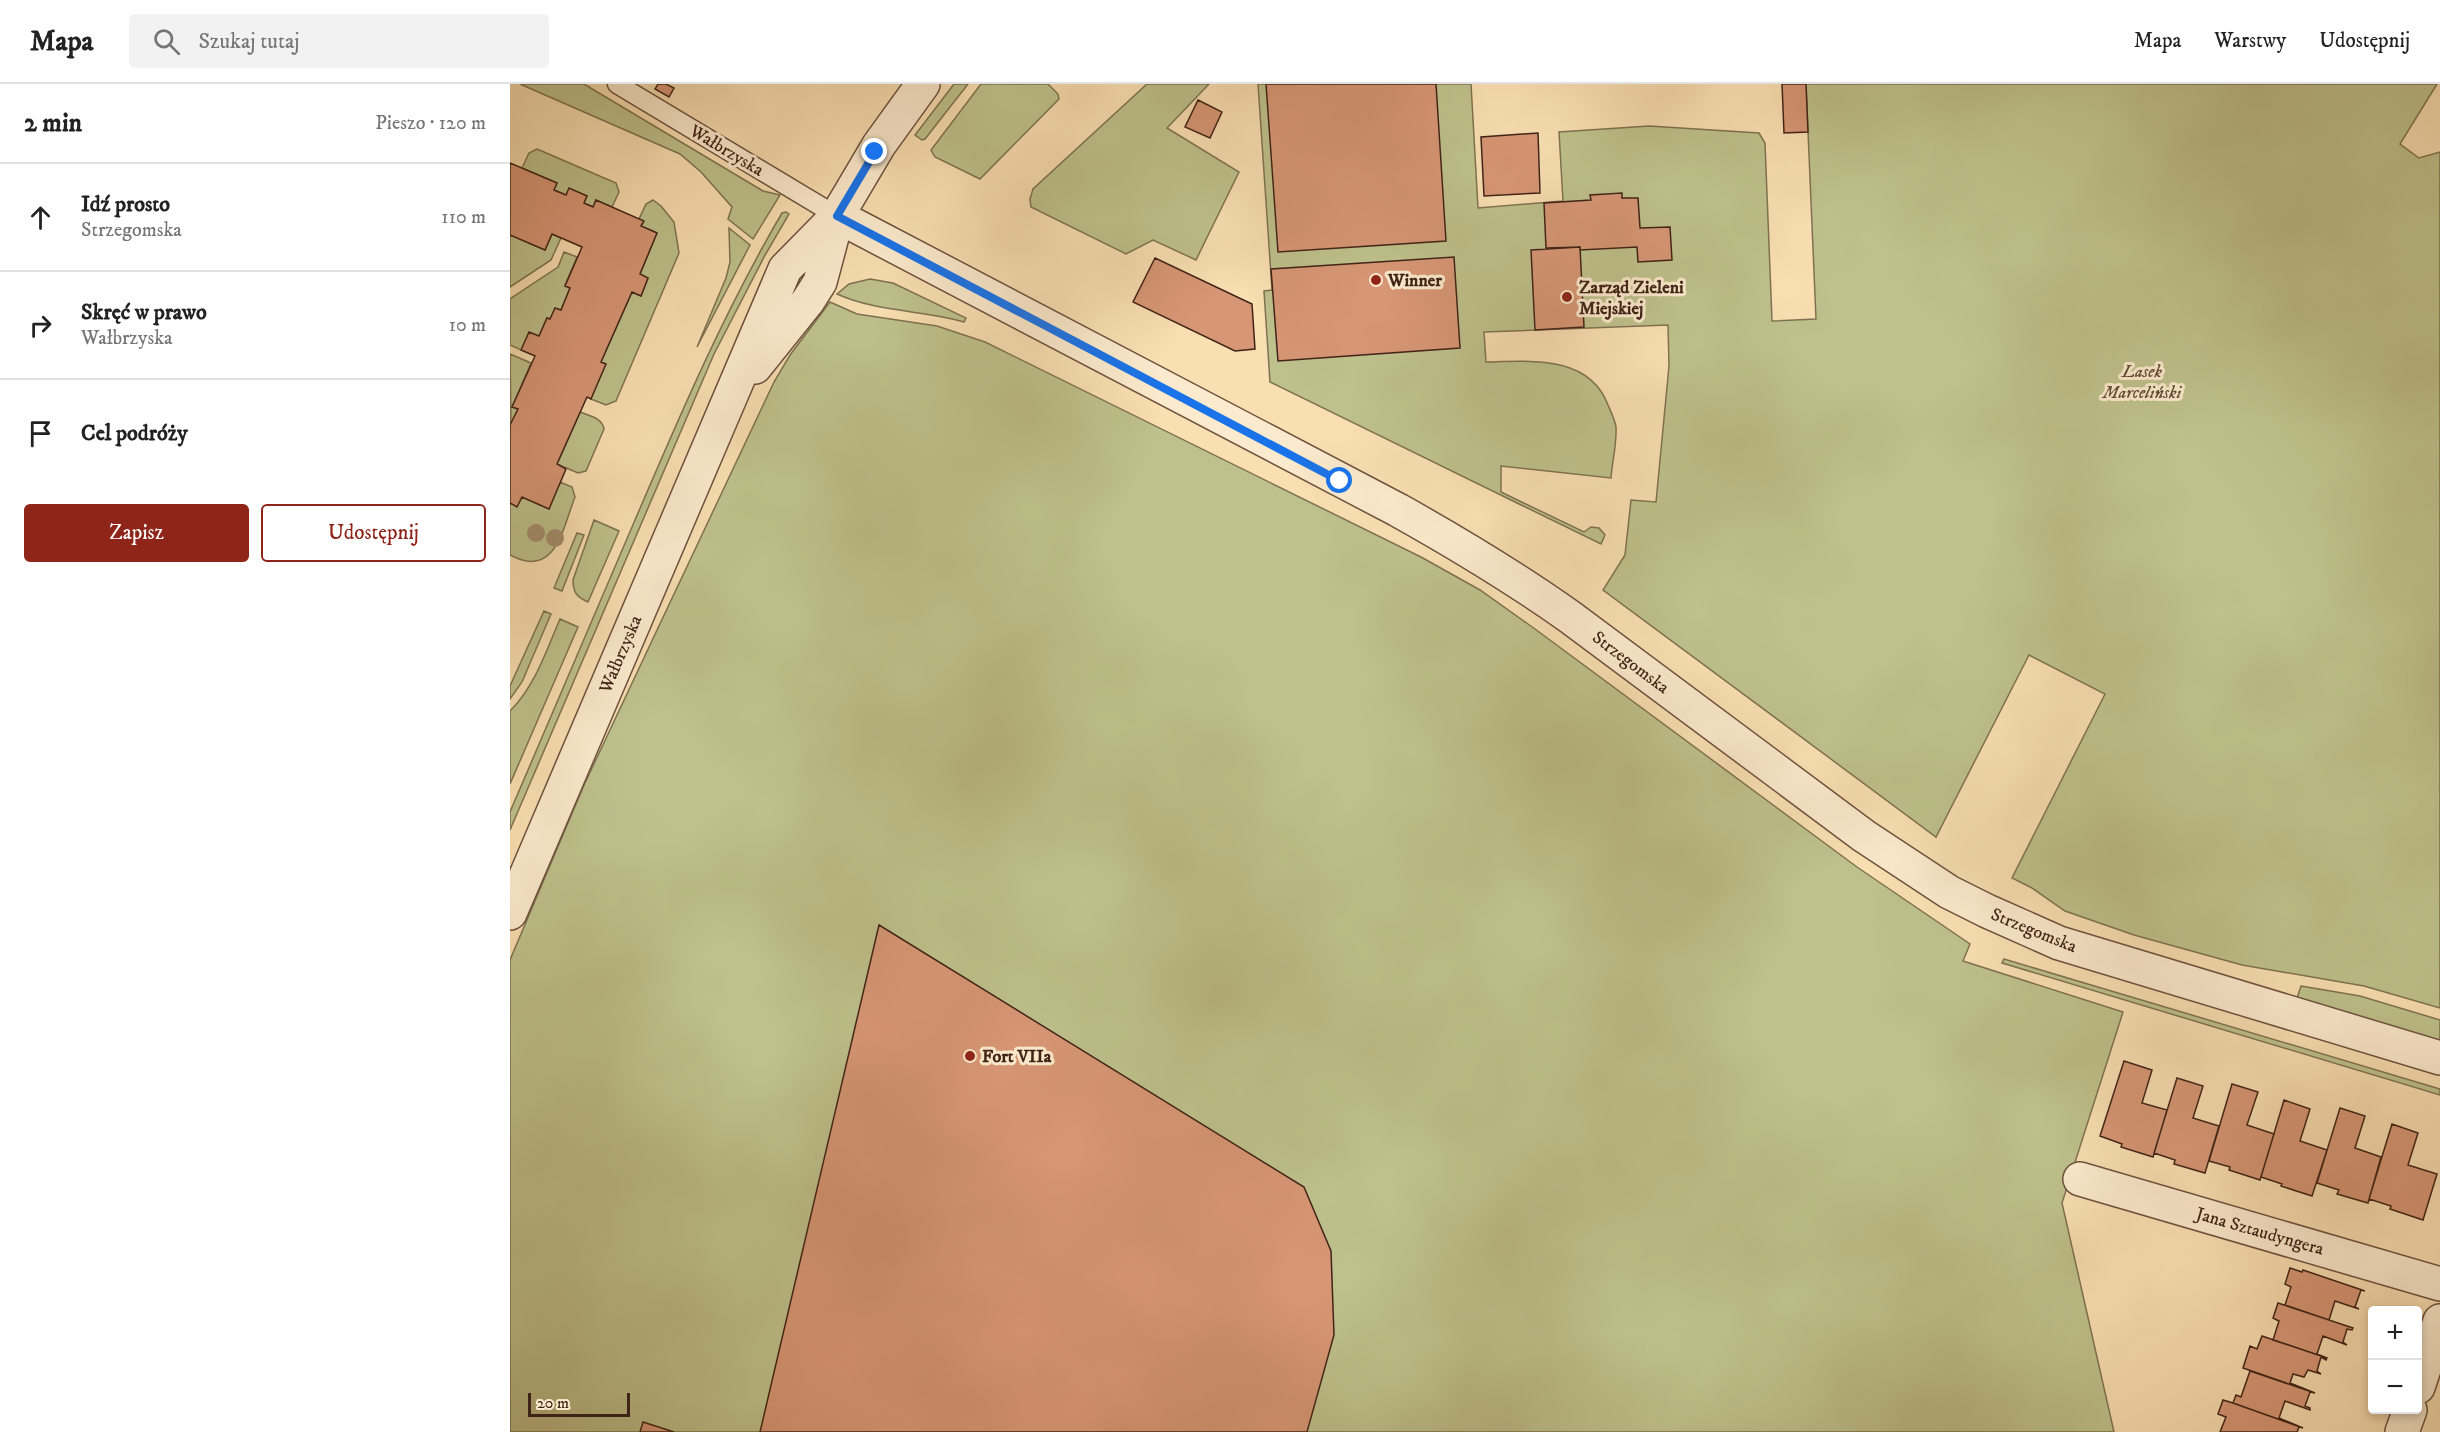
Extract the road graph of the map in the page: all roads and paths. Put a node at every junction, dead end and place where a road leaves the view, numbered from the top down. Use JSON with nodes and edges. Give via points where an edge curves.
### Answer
{"nodes":[{"id":1,"x":617,"y":84,"type":"edge"},
{"id":2,"x":923,"y":84,"type":"edge"},
{"id":3,"x":837,"y":216,"type":"junction"},
{"id":4,"x":510,"y":913,"type":"edge"},
{"id":5,"x":2440,"y":1058,"type":"edge"},
{"id":6,"x":2080,"y":1179,"type":"dead end"},
{"id":7,"x":2440,"y":1284,"type":"edge"},
{"id":8,"x":2439,"y":1328,"type":"edge"},
{"id":9,"x":2422,"y":1376,"type":"edge"},
{"id":10,"x":2409,"y":1414,"type":"edge"},
{"id":11,"x":2402,"y":1432,"type":"edge"}],
"edges":[{"from":1,"to":3,"type":"lane","name":"Wałbrzyska"},
{"from":2,"to":3,"type":"street","name":"Wałbrzyska","via":[[879,145]]},
{"from":3,"to":4,"type":"street","name":"Wałbrzyska","via":[[784,269]]},
{"from":3,"to":5,"type":"street","name":"Strzegomska","via":[[1462,546],[1570,617],[1863,837],[1965,900],[2060,943]]},
{"from":6,"to":7,"type":"street","name":"Jana Sztaudyngera"},
{"from":8,"to":9,"type":"street"},
{"from":10,"to":11,"type":"street"}]}
